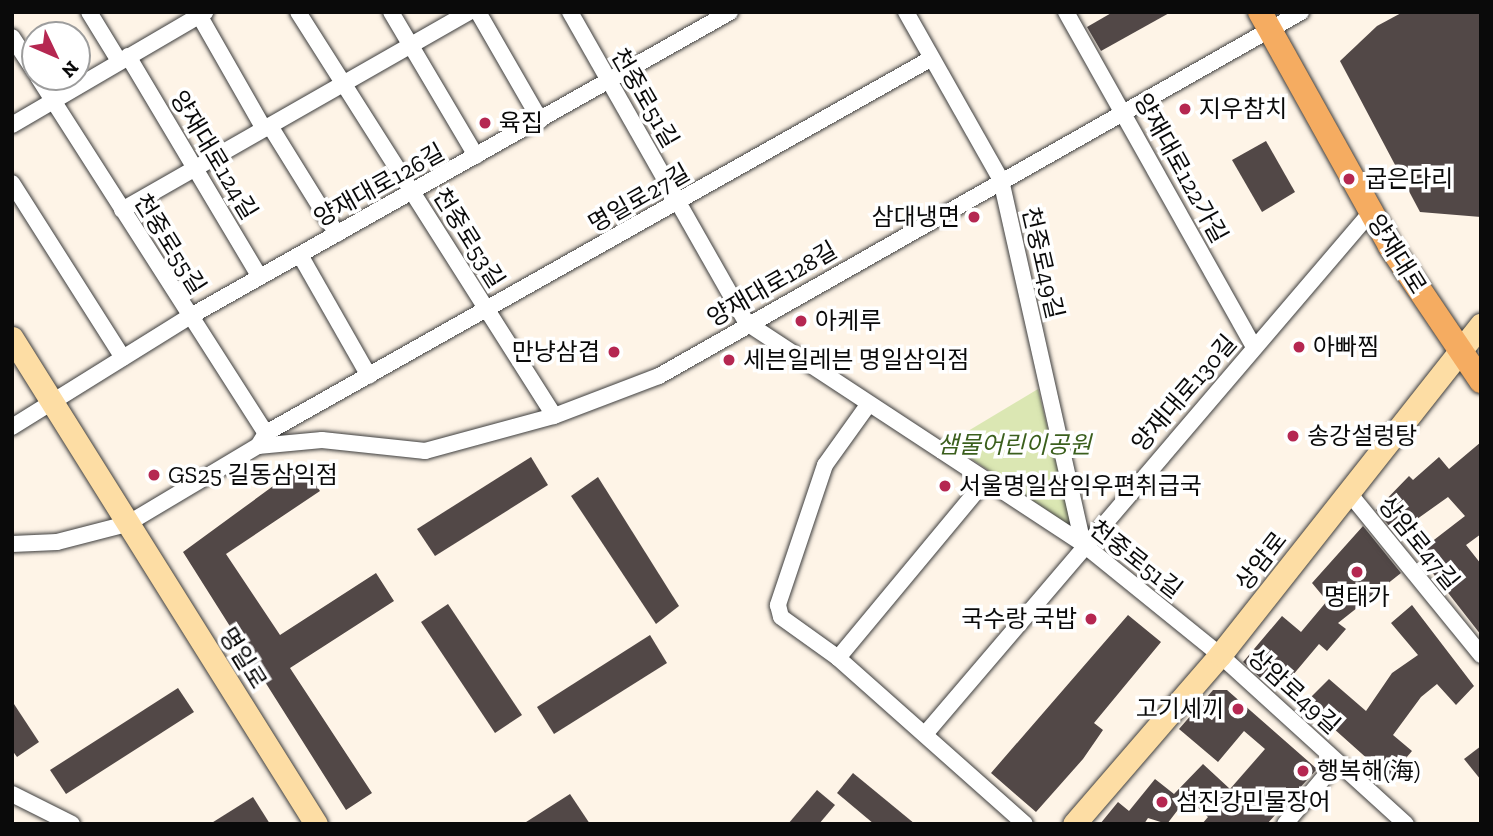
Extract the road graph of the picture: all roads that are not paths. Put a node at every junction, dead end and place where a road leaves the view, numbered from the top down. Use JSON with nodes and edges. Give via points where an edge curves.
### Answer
{"nodes":[{"id":1,"x":89,"y":12,"type":"edge"},
{"id":2,"x":298,"y":12,"type":"edge"},
{"id":3,"x":391,"y":12,"type":"edge"},
{"id":4,"x":469,"y":12,"type":"edge"},
{"id":5,"x":478,"y":12,"type":"edge"},
{"id":6,"x":570,"y":12,"type":"edge"},
{"id":7,"x":730,"y":12,"type":"edge"},
{"id":8,"x":906,"y":12,"type":"edge"},
{"id":9,"x":1066,"y":12,"type":"edge"},
{"id":10,"x":1301,"y":12,"type":"edge"},
{"id":11,"x":198,"y":15,"type":"edge"},
{"id":12,"x":1265,"y":21,"type":"edge"},
{"id":13,"x":411,"y":46,"type":"junction"},
{"id":14,"x":932,"y":58,"type":"junction"},
{"id":15,"x":124,"y":59,"type":"junction"},
{"id":16,"x":610,"y":81,"type":"junction"},
{"id":17,"x":344,"y":84,"type":"junction"},
{"id":18,"x":47,"y":91,"type":"edge"},
{"id":19,"x":52,"y":99,"type":"junction"},
{"id":20,"x":1124,"y":111,"type":"junction"},
{"id":21,"x":540,"y":120,"type":"junction"},
{"id":22,"x":12,"y":125,"type":"edge"},
{"id":23,"x":267,"y":127,"type":"junction"},
{"id":24,"x":475,"y":156,"type":"junction"},
{"id":25,"x":195,"y":168,"type":"junction"},
{"id":26,"x":1001,"y":180,"type":"junction"},
{"id":27,"x":12,"y":183,"type":"edge"},
{"id":28,"x":413,"y":192,"type":"junction"},
{"id":29,"x":678,"y":202,"type":"junction"},
{"id":30,"x":122,"y":210,"type":"junction"},
{"id":31,"x":1371,"y":212,"type":"junction"},
{"id":32,"x":337,"y":234,"type":"junction"},
{"id":33,"x":300,"y":255,"type":"junction"},
{"id":34,"x":260,"y":277,"type":"junction"},
{"id":35,"x":487,"y":310,"type":"junction"},
{"id":36,"x":189,"y":317,"type":"junction"},
{"id":37,"x":747,"y":323,"type":"junction"},
{"id":38,"x":1481,"y":325,"type":"edge"},
{"id":39,"x":12,"y":338,"type":"edge"},
{"id":40,"x":1254,"y":347,"type":"junction"},
{"id":41,"x":1462,"y":355,"type":"junction"},
{"id":42,"x":123,"y":358,"type":"junction"},
{"id":43,"x":369,"y":376,"type":"junction"},
{"id":44,"x":1481,"y":381,"type":"edge"},
{"id":45,"x":52,"y":401,"type":"junction"},
{"id":46,"x":868,"y":405,"type":"junction"},
{"id":47,"x":554,"y":416,"type":"junction"},
{"id":48,"x":12,"y":427,"type":"edge"},
{"id":49,"x":262,"y":439,"type":"junction"},
{"id":50,"x":985,"y":481,"type":"junction"},
{"id":51,"x":1349,"y":493,"type":"junction"},
{"id":52,"x":127,"y":524,"type":"junction"},
{"id":53,"x":12,"y":544,"type":"edge"},
{"id":54,"x":1083,"y":544,"type":"junction"},
{"id":55,"x":1220,"y":655,"type":"junction"},
{"id":56,"x":1481,"y":655,"type":"edge"},
{"id":57,"x":838,"y":658,"type":"junction"},
{"id":58,"x":926,"y":733,"type":"junction"},
{"id":59,"x":1337,"y":762,"type":"junction"},
{"id":60,"x":12,"y":794,"type":"edge"},
{"id":61,"x":313,"y":823,"type":"edge"},
{"id":62,"x":72,"y":824,"type":"edge"},
{"id":63,"x":1025,"y":824,"type":"edge"},
{"id":64,"x":1074,"y":824,"type":"edge"},
{"id":65,"x":1285,"y":824,"type":"edge"},
{"id":66,"x":1406,"y":824,"type":"edge"}],
"edges":[{"from":1,"to":15,"type":"street","name":"양재대로124길"},
{"from":2,"to":17,"type":"street","name":"천중로53길"},
{"from":3,"to":13,"type":"street"},
{"from":4,"to":13,"type":"street"},
{"from":5,"to":21,"type":"street"},
{"from":6,"to":16,"type":"street","name":"천중로51길"},
{"from":7,"to":16,"type":"street","name":"양재대로126길"},
{"from":8,"to":14,"type":"street","name":"천중로49길"},
{"from":9,"to":20,"type":"street","name":"양재대로122가길"},
{"from":10,"to":12,"type":"street","name":"양재대로128길"},
{"from":11,"to":15,"type":"street"},
{"from":11,"to":23,"type":"street"},
{"from":12,"to":20,"type":"street","name":"양재대로128길"},
{"from":12,"to":31,"type":"main road","name":"양재대로"},
{"from":13,"to":17,"type":"street"},
{"from":13,"to":24,"type":"street"},
{"from":14,"to":26,"type":"street","name":"천중로49길"},
{"from":14,"to":29,"type":"street","name":"명일로27길"},
{"from":15,"to":19,"type":"street"},
{"from":15,"to":25,"type":"street","name":"양재대로124길"},
{"from":16,"to":21,"type":"street","name":"양재대로126길"},
{"from":16,"to":29,"type":"street","name":"천중로51길"},
{"from":17,"to":23,"type":"street"},
{"from":17,"to":28,"type":"street","name":"천중로53길"},
{"from":18,"to":19,"type":"street","name":"천중로55길"},
{"from":19,"to":22,"type":"street"},
{"from":19,"to":30,"type":"street","name":"천중로55길"},
{"from":20,"to":26,"type":"street","name":"양재대로128길"},
{"from":20,"to":40,"type":"street","name":"양재대로122가길"},
{"from":21,"to":24,"type":"street","name":"양재대로126길"},
{"from":23,"to":25,"type":"street"},
{"from":23,"to":32,"type":"street"},
{"from":24,"to":28,"type":"street","name":"양재대로126길"},
{"from":25,"to":30,"type":"street"},
{"from":25,"to":34,"type":"street","name":"양재대로124길"},
{"from":26,"to":37,"type":"street","name":"양재대로128길"},
{"from":26,"to":54,"type":"street","name":"천중로49길"},
{"from":27,"to":42,"type":"street"},
{"from":28,"to":32,"type":"street","name":"양재대로126길"},
{"from":28,"to":35,"type":"street","name":"천중로53길"},
{"from":29,"to":35,"type":"street","name":"명일로27길"},
{"from":29,"to":37,"type":"street","name":"천중로51길"},
{"from":30,"to":36,"type":"street","name":"천중로55길"},
{"from":31,"to":40,"type":"street","name":"양재대로130길"},
{"from":31,"to":41,"type":"main road","name":"양재대로"},
{"from":32,"to":33,"type":"street","name":"양재대로126길"},
{"from":33,"to":34,"type":"street","name":"양재대로126길"},
{"from":33,"to":43,"type":"street"},
{"from":34,"to":36,"type":"street","name":"양재대로126길"},
{"from":35,"to":43,"type":"street","name":"명일로27길"},
{"from":35,"to":47,"type":"street","name":"천중로53길"},
{"from":36,"to":42,"type":"street","name":"양재대로126길"},
{"from":36,"to":49,"type":"street","name":"천중로55길"},
{"from":37,"to":46,"type":"street","name":"천중로51길"},
{"from":37,"to":47,"type":"street","name":"양재대로128길","via":[[659,376]]},
{"from":38,"to":41,"type":"street","name":"상암로"},
{"from":39,"to":45,"type":"street","name":"명일로"},
{"from":40,"to":54,"type":"street","name":"양재대로130길"},
{"from":41,"to":44,"type":"main road","name":"양재대로"},
{"from":41,"to":51,"type":"street","name":"상암로"},
{"from":42,"to":45,"type":"street","name":"양재대로126길"},
{"from":43,"to":49,"type":"street","name":"명일로27길"},
{"from":45,"to":48,"type":"street","name":"양재대로126길"},
{"from":45,"to":52,"type":"street","name":"명일로"},
{"from":46,"to":50,"type":"street","name":"천중로51길"},
{"from":46,"to":57,"type":"street","via":[[825,465],[778,605],[781,617]]},
{"from":47,"to":49,"type":"street","name":"양재대로128길","via":[[425,451]]},
{"from":49,"to":52,"type":"street","name":"명일로27길"},
{"from":50,"to":54,"type":"street","name":"천중로51길"},
{"from":50,"to":57,"type":"street"},
{"from":51,"to":55,"type":"street","name":"상암로"},
{"from":51,"to":56,"type":"street","name":"상암로47길"},
{"from":52,"to":53,"type":"street","via":[[57,542]]},
{"from":52,"to":61,"type":"street","name":"명일로"},
{"from":54,"to":55,"type":"street","name":"천중로51길"},
{"from":54,"to":58,"type":"street","name":"양재대로130길"},
{"from":55,"to":59,"type":"street","name":"상암로49길"},
{"from":55,"to":64,"type":"street","name":"상암로"},
{"from":57,"to":58,"type":"street"},
{"from":58,"to":63,"type":"street"},
{"from":59,"to":65,"type":"street","name":"상암로49길"},
{"from":59,"to":66,"type":"street","name":"상암로49길"},
{"from":60,"to":62,"type":"street"}]}
